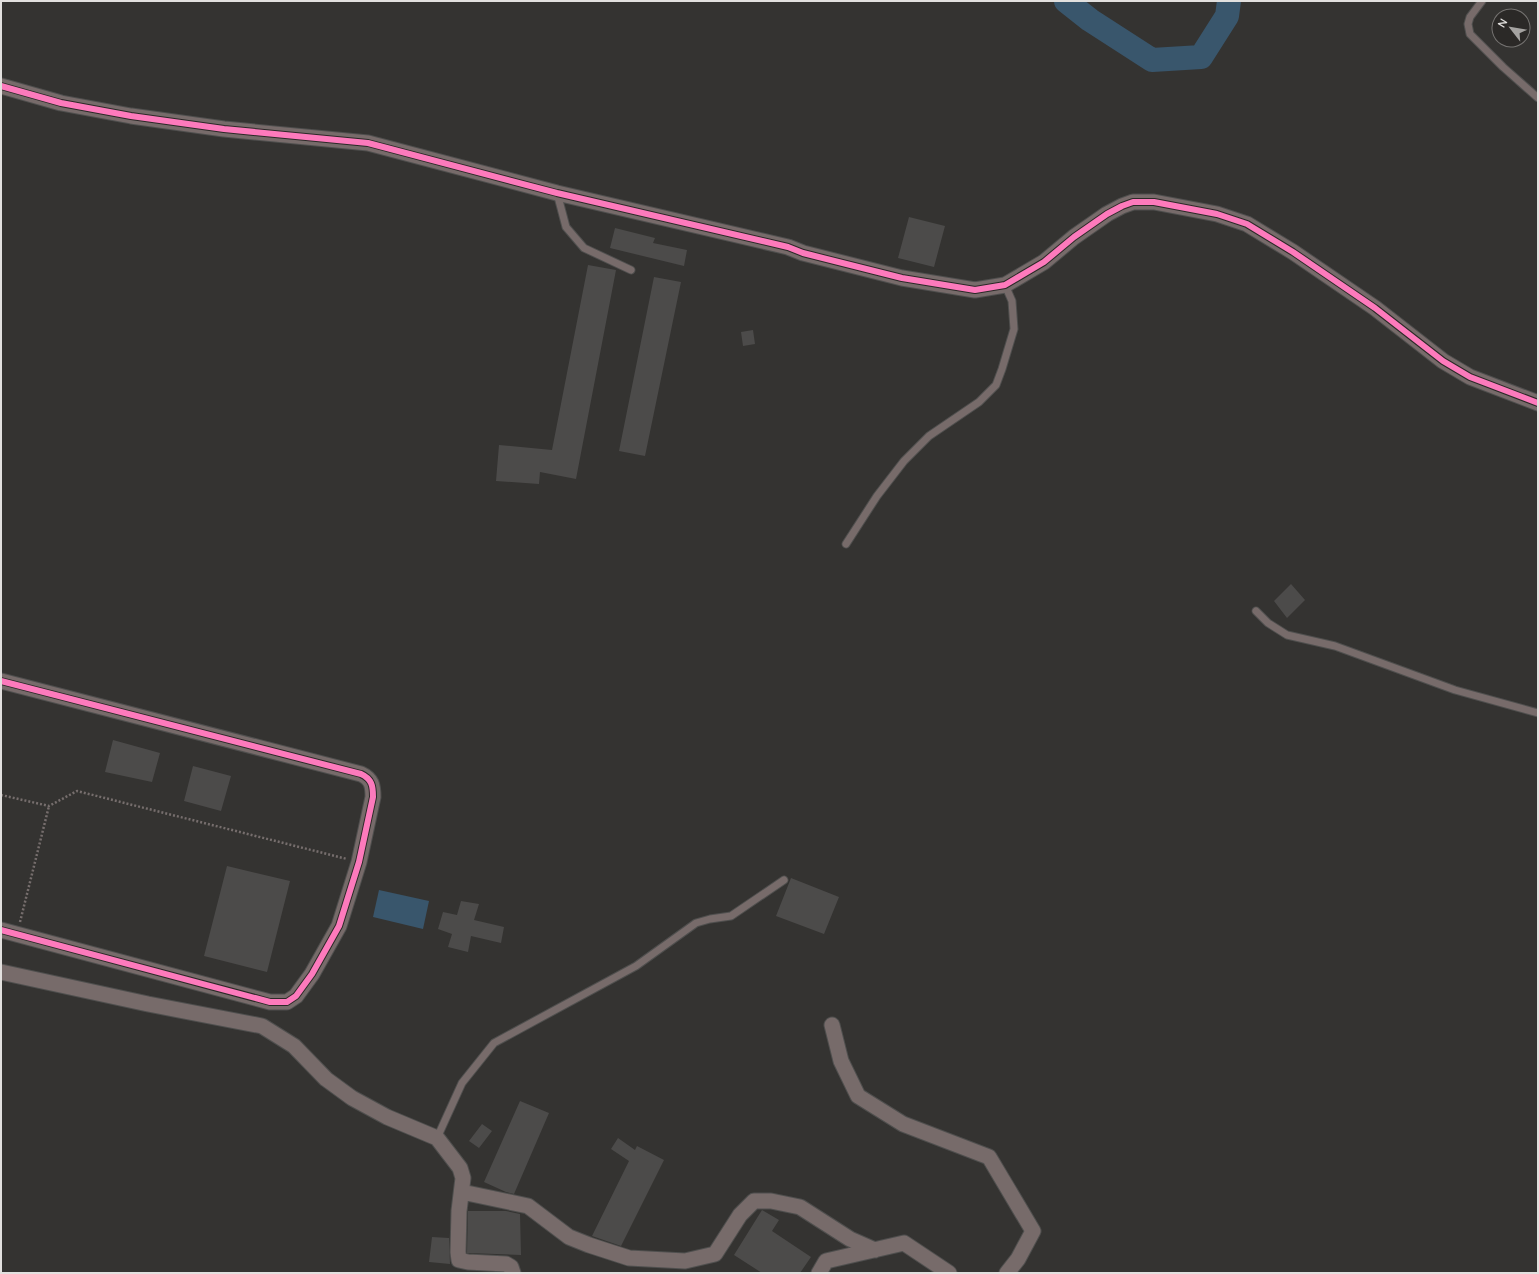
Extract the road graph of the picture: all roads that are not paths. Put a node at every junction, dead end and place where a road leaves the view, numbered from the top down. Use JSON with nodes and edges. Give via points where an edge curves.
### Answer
{"nodes":[{"id":1,"x":1482,"y":1,"type":"edge"},
{"id":2,"x":1,"y":86,"type":"edge"},
{"id":3,"x":1538,"y":98,"type":"edge"},
{"id":4,"x":557,"y":193,"type":"junction"},
{"id":5,"x":631,"y":270,"type":"dead end"},
{"id":6,"x":1005,"y":285,"type":"junction"},
{"id":7,"x":1538,"y":403,"type":"edge"},
{"id":8,"x":846,"y":544,"type":"dead end"},
{"id":9,"x":1256,"y":611,"type":"dead end"},
{"id":10,"x":1,"y":681,"type":"edge"},
{"id":11,"x":1538,"y":713,"type":"edge"},
{"id":12,"x":784,"y":880,"type":"dead end"},
{"id":13,"x":1,"y":930,"type":"edge"},
{"id":14,"x":1,"y":972,"type":"edge"},
{"id":15,"x":832,"y":1025,"type":"dead end"},
{"id":16,"x":437,"y":1138,"type":"junction"},
{"id":17,"x":462,"y":1192,"type":"junction"},
{"id":18,"x":875,"y":1250,"type":"junction"},
{"id":19,"x":513,"y":1273,"type":"edge"},
{"id":20,"x":819,"y":1273,"type":"edge"},
{"id":21,"x":949,"y":1273,"type":"edge"},
{"id":22,"x":1007,"y":1273,"type":"edge"}],
"edges":[{"from":1,"to":3,"type":"lane","via":[[1470,17],[1470,34]]},
{"from":2,"to":4,"type":"street","via":[[60,103],[130,116],[224,129],[368,143]]},
{"from":4,"to":5,"type":"lane","via":[[566,227],[584,248]]},
{"from":4,"to":6,"type":"street","via":[[788,247],[809,255],[902,278],[975,290]]},
{"from":6,"to":7,"type":"street","via":[[1044,262],[1107,214],[1133,202],[1154,202],[1217,214],[1247,224],[1293,252],[1470,378]]},
{"from":6,"to":8,"type":"lane","via":[[1012,301],[1014,329],[996,385],[979,402],[929,436],[904,461],[877,496]]},
{"from":9,"to":11,"type":"lane","via":[[1268,623],[1287,635],[1335,646],[1455,690]]},
{"from":10,"to":13,"type":"street","via":[[366,776],[373,787],[359,862],[339,926],[312,974],[296,996],[287,1002],[270,1002]]},
{"from":12,"to":16,"type":"lane","via":[[731,916],[710,918],[696,923],[636,966],[494,1043],[462,1083]]},
{"from":14,"to":16,"type":"street","via":[[262,1026],[294,1046],[326,1079],[352,1098],[387,1117]]},
{"from":15,"to":22,"type":"street","via":[[841,1061],[858,1096],[903,1124],[989,1157],[1033,1231]]},
{"from":16,"to":17,"type":"street","via":[[460,1168],[463,1178]]},
{"from":17,"to":18,"type":"street","via":[[528,1206],[569,1237],[629,1258],[685,1261],[715,1254],[740,1215],[754,1201],[800,1207],[850,1239]]},
{"from":17,"to":19,"type":"street","via":[[459,1211],[460,1260],[506,1264],[511,1267]]},
{"from":18,"to":20,"type":"street","via":[[826,1261]]},
{"from":18,"to":21,"type":"street","via":[[904,1243]]}]}
